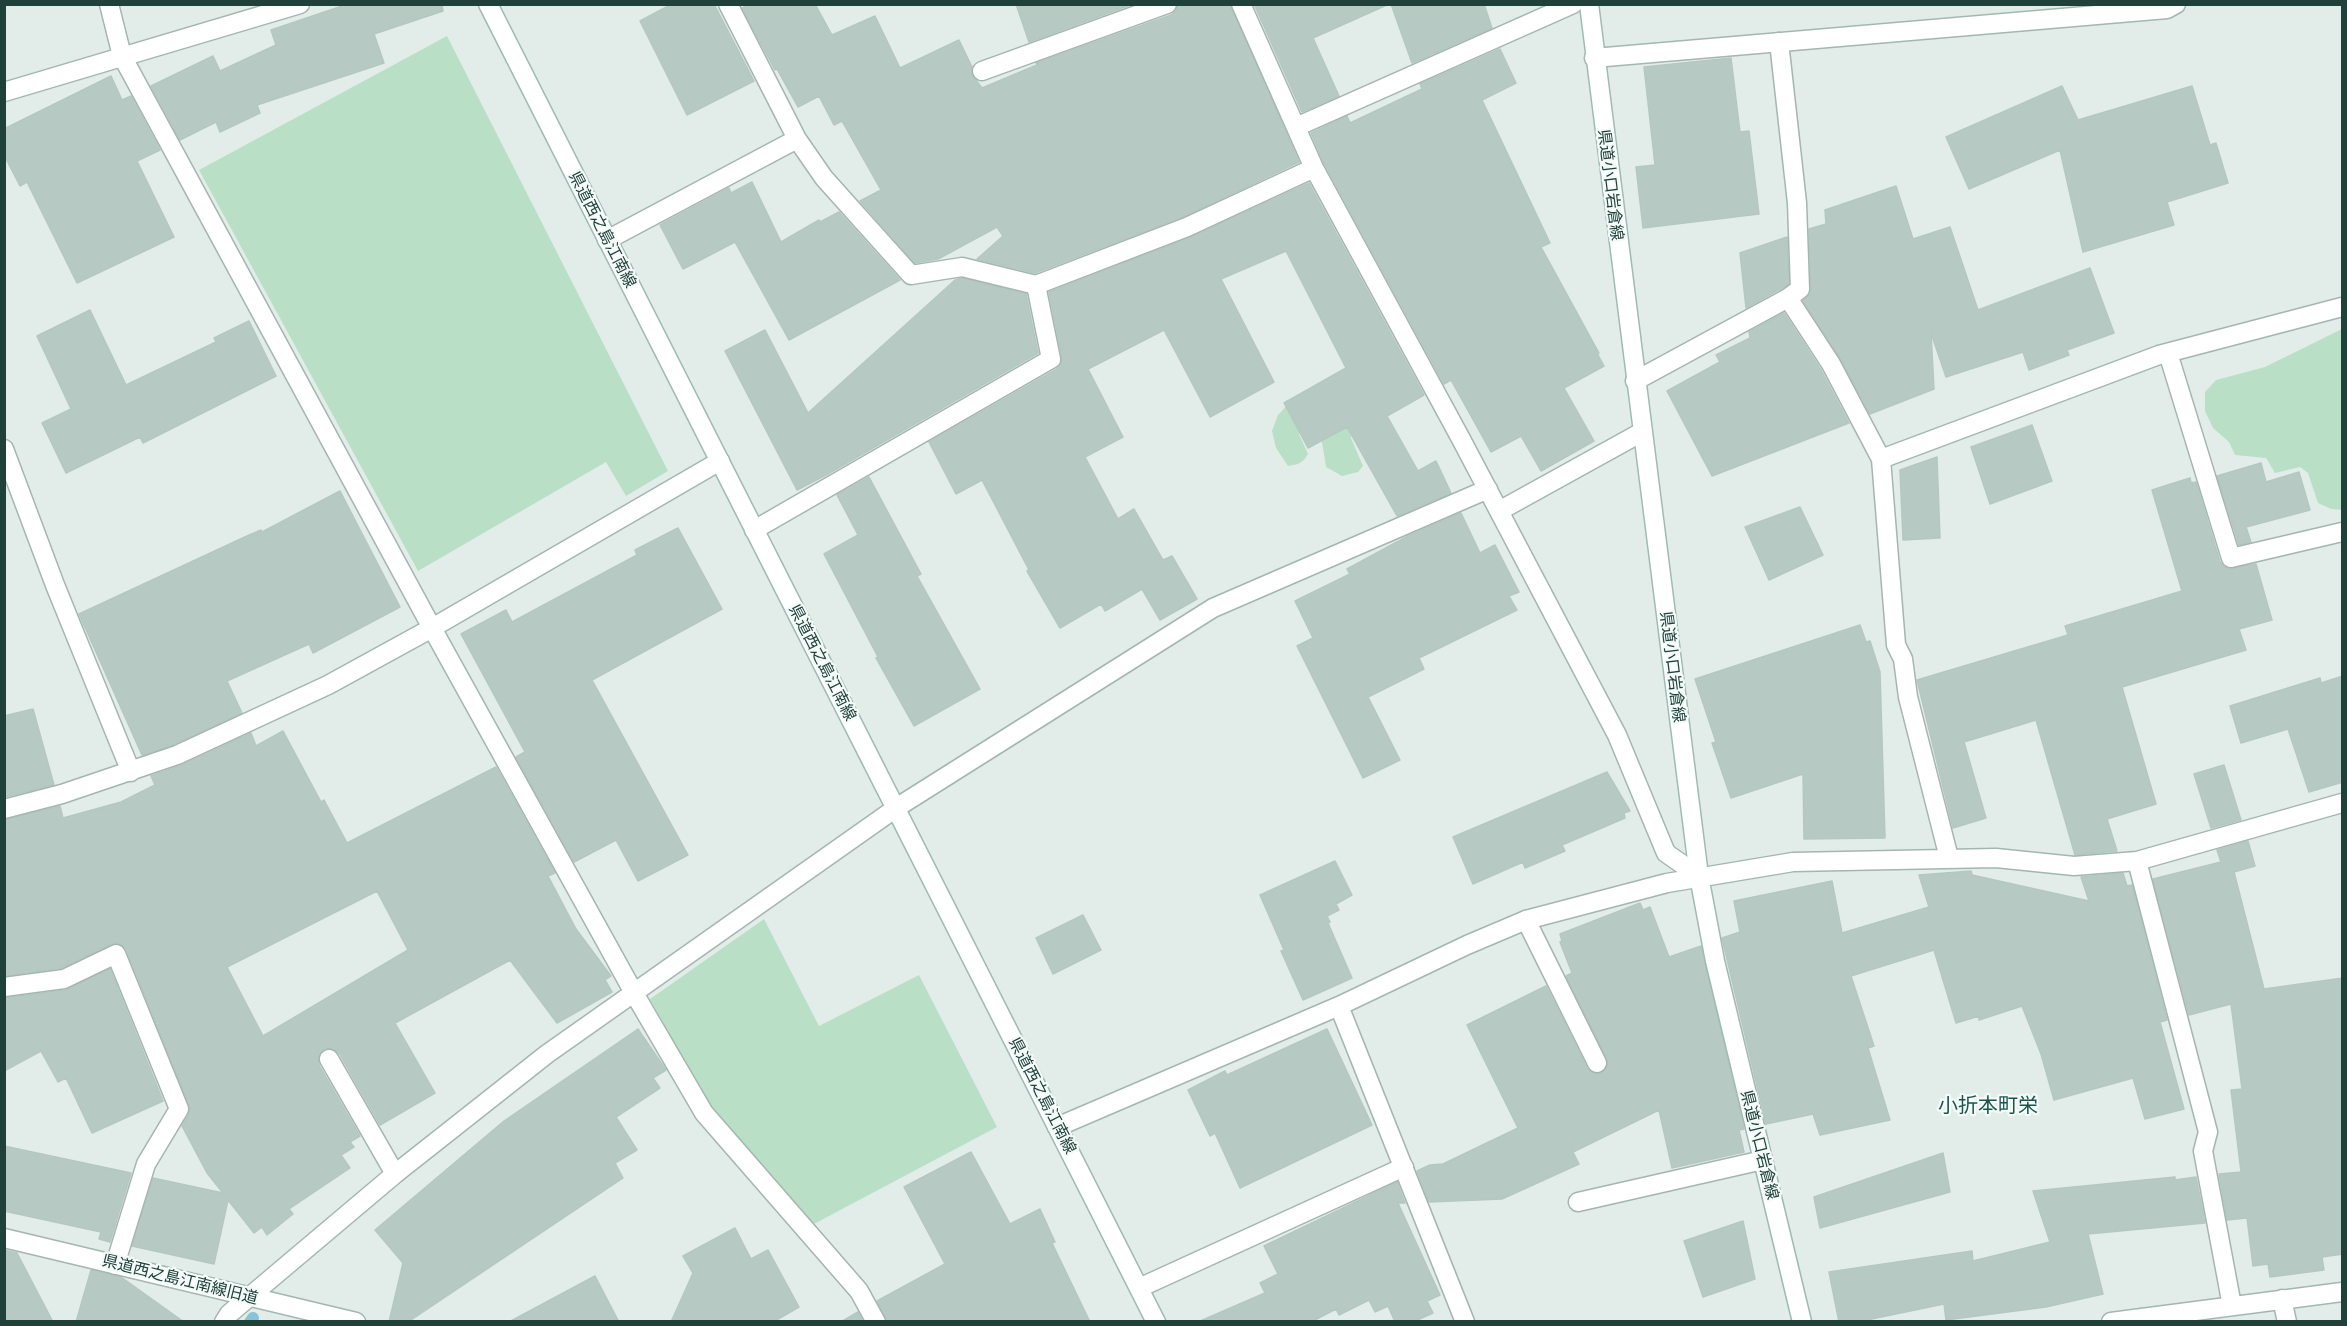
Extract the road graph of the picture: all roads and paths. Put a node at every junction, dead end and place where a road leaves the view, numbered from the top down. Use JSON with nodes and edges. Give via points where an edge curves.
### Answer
{"nodes":[{"id":1,"x":109,"y":4,"type":"edge"},
{"id":2,"x":300,"y":4,"type":"edge"},
{"id":3,"x":488,"y":4,"type":"edge"},
{"id":4,"x":728,"y":4,"type":"edge"},
{"id":5,"x":1167,"y":4,"type":"edge"},
{"id":6,"x":1241,"y":4,"type":"edge"},
{"id":7,"x":1572,"y":4,"type":"edge"},
{"id":8,"x":1589,"y":4,"type":"edge"},
{"id":9,"x":2176,"y":4,"type":"edge"},
{"id":10,"x":1779,"y":42,"type":"junction"},
{"id":11,"x":122,"y":56,"type":"junction"},
{"id":12,"x":1594,"y":58,"type":"junction"},
{"id":13,"x":982,"y":71,"type":"dead end"},
{"id":14,"x":4,"y":92,"type":"edge"},
{"id":15,"x":1296,"y":127,"type":"junction"},
{"id":16,"x":797,"y":139,"type":"junction"},
{"id":17,"x":1314,"y":168,"type":"junction"},
{"id":18,"x":607,"y":240,"type":"junction"},
{"id":19,"x":1036,"y":285,"type":"junction"},
{"id":20,"x":1788,"y":298,"type":"junction"},
{"id":21,"x":2343,"y":307,"type":"edge"},
{"id":22,"x":2168,"y":353,"type":"junction"},
{"id":23,"x":1635,"y":381,"type":"junction"},
{"id":24,"x":1642,"y":432,"type":"junction"},
{"id":25,"x":4,"y":449,"type":"edge"},
{"id":26,"x":1881,"y":459,"type":"junction"},
{"id":27,"x":720,"y":461,"type":"junction"},
{"id":28,"x":1488,"y":489,"type":"junction"},
{"id":29,"x":1498,"y":511,"type":"junction"},
{"id":30,"x":754,"y":530,"type":"junction"},
{"id":31,"x":2343,"y":532,"type":"edge"},
{"id":32,"x":432,"y":628,"type":"junction"},
{"id":33,"x":131,"y":772,"type":"junction"},
{"id":34,"x":2343,"y":803,"type":"edge"},
{"id":35,"x":896,"y":808,"type":"junction"},
{"id":36,"x":4,"y":809,"type":"edge"},
{"id":37,"x":1949,"y":858,"type":"junction"},
{"id":38,"x":2137,"y":861,"type":"junction"},
{"id":39,"x":1699,"y":876,"type":"junction"},
{"id":40,"x":1526,"y":920,"type":"junction"},
{"id":41,"x":4,"y":987,"type":"edge"},
{"id":42,"x":634,"y":993,"type":"junction"},
{"id":43,"x":1339,"y":1006,"type":"junction"},
{"id":44,"x":329,"y":1059,"type":"dead end"},
{"id":45,"x":1597,"y":1063,"type":"dead end"},
{"id":46,"x":1057,"y":1126,"type":"junction"},
{"id":47,"x":1763,"y":1160,"type":"junction"},
{"id":48,"x":1404,"y":1167,"type":"junction"},
{"id":49,"x":395,"y":1174,"type":"junction"},
{"id":50,"x":1578,"y":1202,"type":"dead end"},
{"id":51,"x":4,"y":1238,"type":"edge"},
{"id":52,"x":115,"y":1265,"type":"junction"},
{"id":53,"x":1139,"y":1288,"type":"junction"},
{"id":54,"x":2343,"y":1292,"type":"edge"},
{"id":55,"x":249,"y":1297,"type":"junction"},
{"id":56,"x":2282,"y":1299,"type":"junction"},
{"id":57,"x":2232,"y":1306,"type":"junction"},
{"id":58,"x":224,"y":1322,"type":"edge"},
{"id":59,"x":356,"y":1322,"type":"edge"},
{"id":60,"x":876,"y":1322,"type":"edge"},
{"id":61,"x":1156,"y":1322,"type":"edge"},
{"id":62,"x":1465,"y":1322,"type":"edge"},
{"id":63,"x":1802,"y":1322,"type":"edge"},
{"id":64,"x":2111,"y":1322,"type":"edge"},
{"id":65,"x":2288,"y":1322,"type":"edge"}],
"edges":[{"from":1,"to":11,"type":"street"},
{"from":2,"to":11,"type":"street"},
{"from":3,"to":18,"type":"street","name":"県道西之島江南線"},
{"from":4,"to":16,"type":"street"},
{"from":5,"to":13,"type":"street"},
{"from":6,"to":15,"type":"street"},
{"from":7,"to":15,"type":"street"},
{"from":8,"to":12,"type":"street","name":"県道小口岩倉線"},
{"from":9,"to":10,"type":"street","via":[[2167,9]]},
{"from":10,"to":12,"type":"street"},
{"from":10,"to":20,"type":"street","via":[[1797,203],[1800,289]]},
{"from":11,"to":14,"type":"street"},
{"from":11,"to":32,"type":"street"},
{"from":12,"to":23,"type":"street","name":"県道小口岩倉線"},
{"from":15,"to":17,"type":"street"},
{"from":16,"to":18,"type":"street"},
{"from":16,"to":19,"type":"street","via":[[824,178],[911,275],[962,267]]},
{"from":17,"to":19,"type":"street","via":[[1186,227]]},
{"from":17,"to":28,"type":"street"},
{"from":18,"to":27,"type":"street","name":"県道西之島江南線"},
{"from":19,"to":30,"type":"street","via":[[1051,359]]},
{"from":20,"to":23,"type":"street"},
{"from":20,"to":26,"type":"street","via":[[1831,364]]},
{"from":21,"to":22,"type":"street"},
{"from":22,"to":26,"type":"street"},
{"from":22,"to":31,"type":"street","via":[[2231,558]]},
{"from":23,"to":24,"type":"street","name":"県道小口岩倉線"},
{"from":24,"to":29,"type":"street"},
{"from":24,"to":39,"type":"street","name":"県道小口岩倉線"},
{"from":25,"to":33,"type":"street"},
{"from":26,"to":37,"type":"street","via":[[1896,645],[1903,659],[1908,697]]},
{"from":27,"to":30,"type":"street","name":"県道西之島江南線"},
{"from":27,"to":32,"type":"street"},
{"from":28,"to":29,"type":"street"},
{"from":28,"to":35,"type":"street","via":[[1213,608]]},
{"from":29,"to":39,"type":"street","via":[[1617,735],[1666,853]]},
{"from":30,"to":35,"type":"street","name":"県道西之島江南線"},
{"from":32,"to":33,"type":"street","via":[[317,690],[177,755]]},
{"from":32,"to":42,"type":"street"},
{"from":33,"to":36,"type":"street"},
{"from":34,"to":38,"type":"street"},
{"from":35,"to":42,"type":"street"},
{"from":35,"to":46,"type":"street","name":"県道西之島江南線"},
{"from":37,"to":38,"type":"street","via":[[1996,858],[2074,866]]},
{"from":37,"to":39,"type":"street","via":[[1793,862]]},
{"from":38,"to":57,"type":"street","via":[[2208,1132],[2203,1151]]},
{"from":39,"to":40,"type":"street"},
{"from":39,"to":47,"type":"street","name":"県道小口岩倉線","via":[[1715,961]]},
{"from":40,"to":43,"type":"street"},
{"from":40,"to":45,"type":"street"},
{"from":41,"to":52,"type":"street","via":[[64,979],[116,954],[179,1109],[146,1164]]},
{"from":42,"to":49,"type":"street","via":[[547,1054]]},
{"from":42,"to":60,"type":"street","via":[[704,1113],[859,1291]]},
{"from":43,"to":46,"type":"street"},
{"from":43,"to":48,"type":"street"},
{"from":44,"to":49,"type":"street"},
{"from":46,"to":53,"type":"street","name":"県道西之島江南線"},
{"from":47,"to":50,"type":"street"},
{"from":47,"to":63,"type":"street","name":"県道小口岩倉線"},
{"from":48,"to":53,"type":"street"},
{"from":48,"to":62,"type":"street"},
{"from":49,"to":55,"type":"street"},
{"from":51,"to":52,"type":"street","name":"県道西之島江南線旧道"},
{"from":52,"to":55,"type":"street","name":"県道西之島江南線旧道"},
{"from":53,"to":61,"type":"street","name":"県道西之島江南線"},
{"from":54,"to":56,"type":"street"},
{"from":55,"to":58,"type":"street"},
{"from":55,"to":59,"type":"street","name":"県道西之島江南線旧道"},
{"from":56,"to":57,"type":"street"},
{"from":56,"to":65,"type":"street"},
{"from":57,"to":64,"type":"street"}]}
